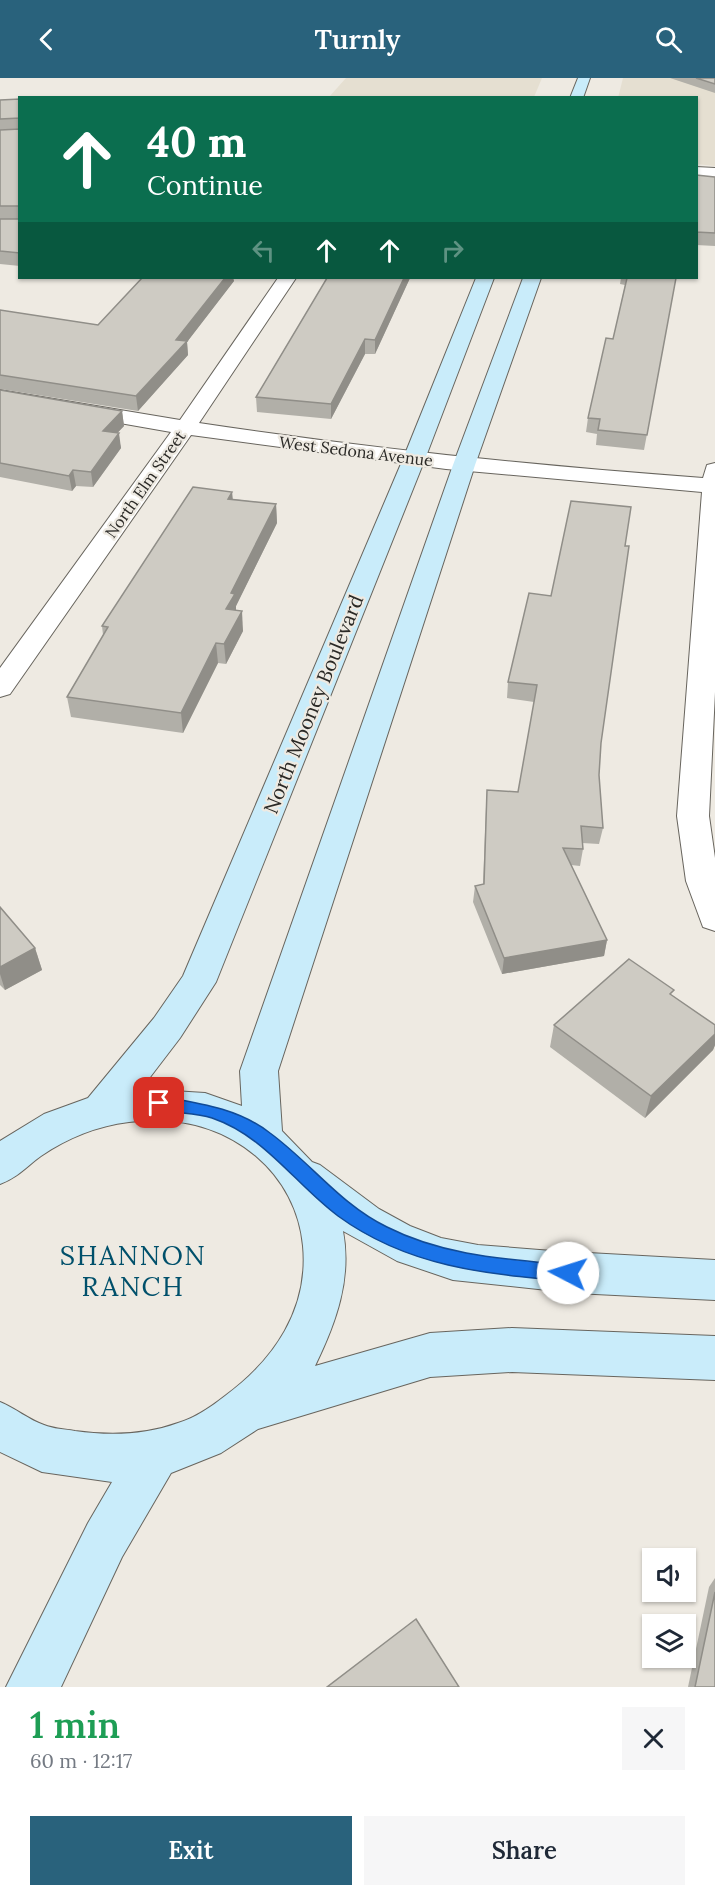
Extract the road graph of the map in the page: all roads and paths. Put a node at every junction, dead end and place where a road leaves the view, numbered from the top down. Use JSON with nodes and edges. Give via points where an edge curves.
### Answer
{"nodes":[{"id":1,"x":584,"y":78,"type":"edge"},
{"id":2,"x":577,"y":96,"type":"edge"},
{"id":3,"x":698,"y":172,"type":"edge"},
{"id":4,"x":715,"y":173,"type":"edge"},
{"id":5,"x":286,"y":279,"type":"edge"},
{"id":6,"x":485,"y":279,"type":"edge"},
{"id":7,"x":532,"y":279,"type":"edge"},
{"id":8,"x":0,"y":396,"type":"edge"},
{"id":9,"x":185,"y":428,"type":"junction"},
{"id":10,"x":414,"y":459,"type":"junction"},
{"id":11,"x":464,"y":465,"type":"junction"},
{"id":12,"x":715,"y":481,"type":"edge"},
{"id":13,"x":0,"y":688,"type":"edge"},
{"id":14,"x":715,"y":918,"type":"edge"},
{"id":15,"x":102,"y":1110,"type":"junction"},
{"id":16,"x":264,"y":1137,"type":"junction"},
{"id":17,"x":1,"y":1164,"type":"edge"},
{"id":18,"x":293,"y":1166,"type":"junction"},
{"id":19,"x":715,"y":1280,"type":"edge"},
{"id":20,"x":715,"y":1358,"type":"edge"},
{"id":21,"x":253,"y":1407,"type":"junction"},
{"id":22,"x":0,"y":1425,"type":"edge"},
{"id":23,"x":155,"y":1455,"type":"junction"},
{"id":24,"x":33,"y":1687,"type":"edge"}],
"edges":[{"from":1,"to":2,"type":"street"},
{"from":3,"to":4,"type":"street"},
{"from":5,"to":9,"type":"street","name":"North Elm Street"},
{"from":6,"to":10,"type":"street","name":"North Mooney Boulevard"},
{"from":7,"to":11,"type":"street"},
{"from":8,"to":9,"type":"street","name":"West Sedona Avenue"},
{"from":9,"to":10,"type":"street","name":"West Sedona Avenue"},
{"from":9,"to":13,"type":"street","name":"North Elm Street"},
{"from":10,"to":11,"type":"street","name":"West Sedona Avenue"},
{"from":10,"to":15,"type":"street","name":"North Mooney Boulevard","via":[[198,982]]},
{"from":11,"to":12,"type":"street","name":"West Sedona Avenue"},
{"from":11,"to":16,"type":"street","via":[[259,1071]]},
{"from":12,"to":14,"type":"street","via":[[693,816],[702,881]]},
{"from":15,"to":16,"type":"street","via":[[159,1103],[215,1112]]},
{"from":15,"to":17,"type":"street","via":[[49,1130]]},
{"from":16,"to":18,"type":"street"},
{"from":18,"to":19,"type":"street","via":[[343,1210],[380,1233],[431,1255],[499,1267]]},
{"from":18,"to":21,"type":"street","via":[[316,1208],[325,1257],[318,1310],[293,1362]]},
{"from":20,"to":21,"type":"street","via":[[512,1350],[430,1355]]},
{"from":21,"to":23,"type":"street","via":[[207,1437]]},
{"from":22,"to":23,"type":"street","via":[[35,1446],[94,1460]]},
{"from":23,"to":24,"type":"street","via":[[105,1539]]}]}
